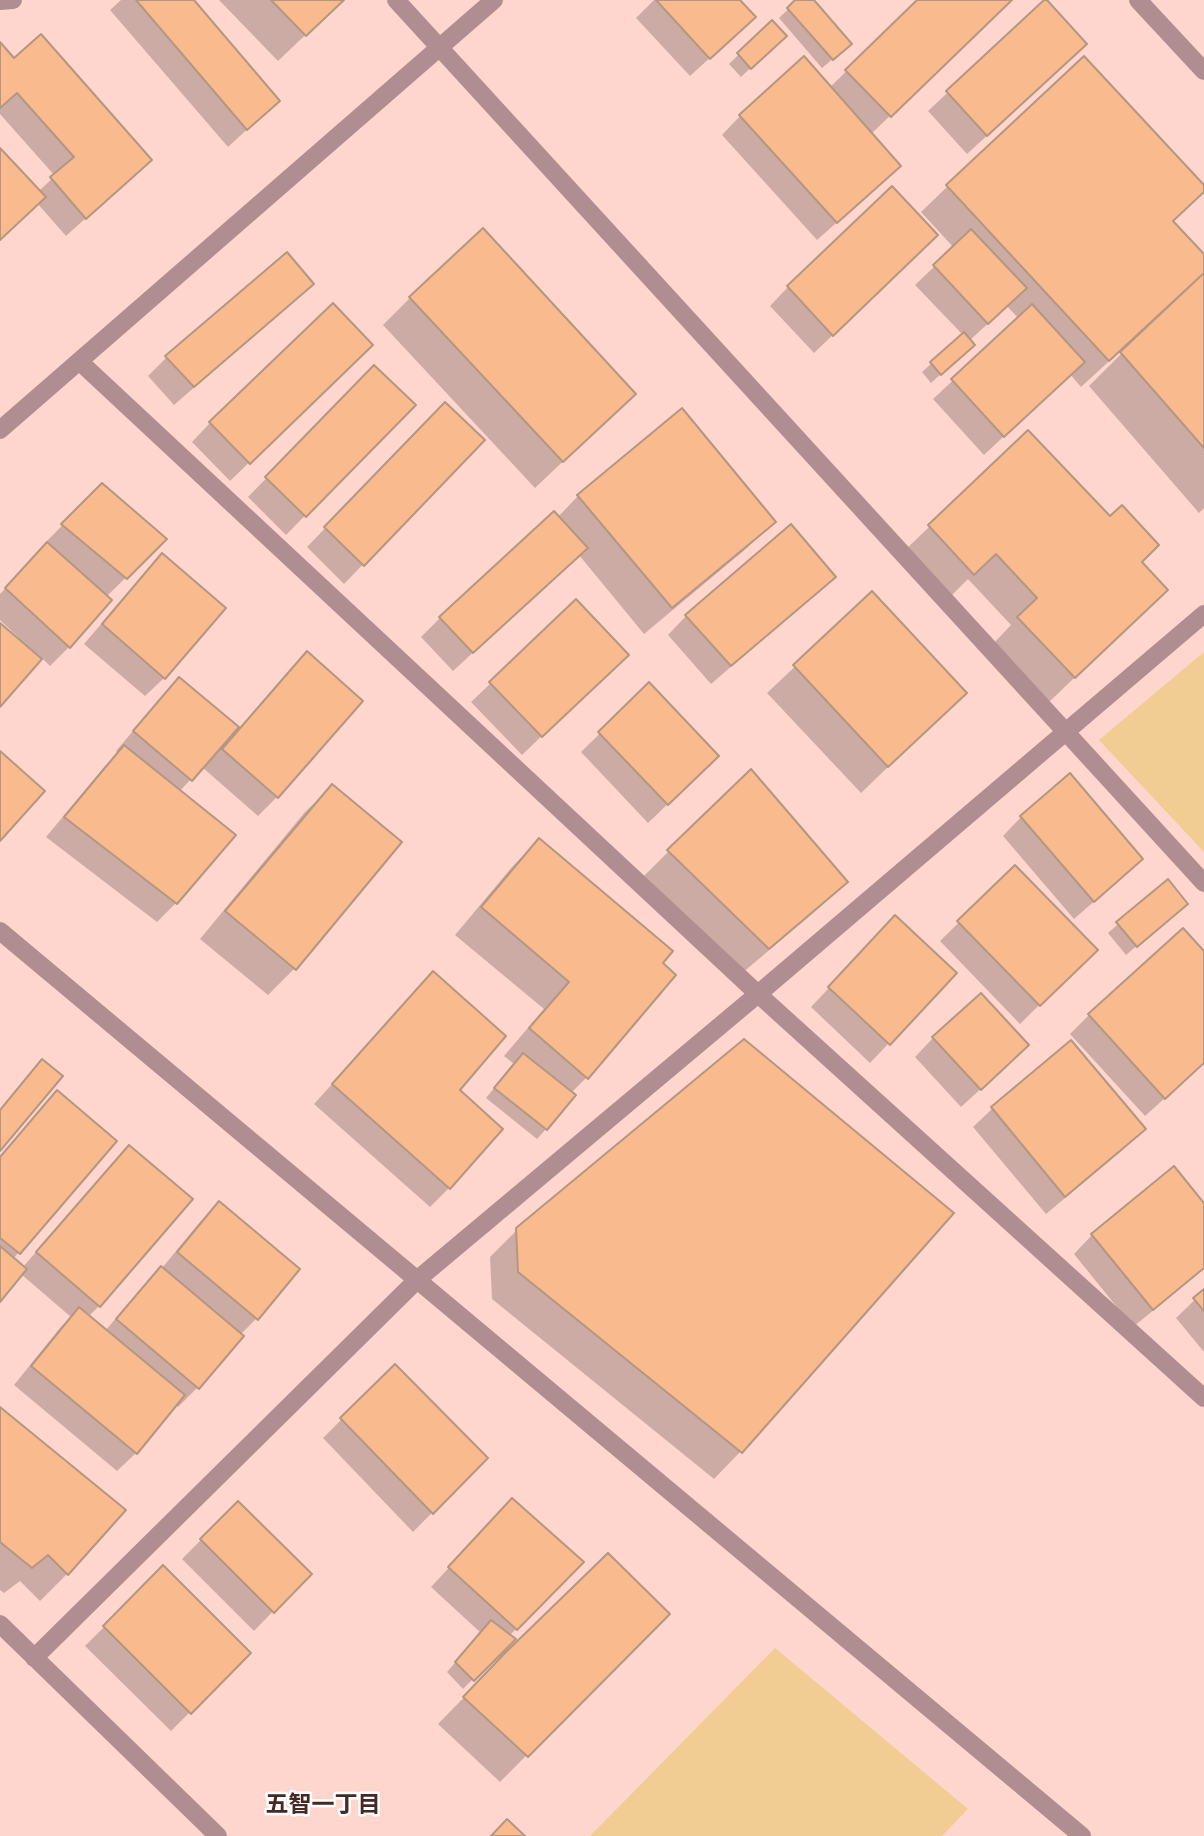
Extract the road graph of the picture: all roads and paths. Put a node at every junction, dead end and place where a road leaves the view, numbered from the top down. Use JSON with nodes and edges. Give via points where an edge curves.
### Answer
{"nodes":[{"id":1,"x":13,"y":0,"type":"edge"},
{"id":2,"x":396,"y":0,"type":"edge"},
{"id":3,"x":494,"y":0,"type":"edge"},
{"id":4,"x":1138,"y":0,"type":"edge"},
{"id":5,"x":0,"y":1,"type":"edge"},
{"id":6,"x":439,"y":48,"type":"junction"},
{"id":7,"x":1204,"y":71,"type":"edge"},
{"id":8,"x":79,"y":362,"type":"junction"},
{"id":9,"x":0,"y":430,"type":"edge"},
{"id":10,"x":1204,"y":614,"type":"edge"},
{"id":11,"x":1066,"y":733,"type":"junction"},
{"id":12,"x":1204,"y":883,"type":"edge"},
{"id":13,"x":0,"y":931,"type":"edge"},
{"id":14,"x":758,"y":994,"type":"junction"},
{"id":15,"x":418,"y":1279,"type":"junction"},
{"id":16,"x":1204,"y":1398,"type":"edge"},
{"id":17,"x":0,"y":1624,"type":"edge"},
{"id":18,"x":34,"y":1658,"type":"junction"},
{"id":19,"x":218,"y":1836,"type":"edge"},
{"id":20,"x":1082,"y":1836,"type":"edge"}],
"edges":[{"from":1,"to":5,"type":"street"},
{"from":2,"to":6,"type":"street"},
{"from":3,"to":6,"type":"street"},
{"from":4,"to":7,"type":"street"},
{"from":6,"to":8,"type":"street"},
{"from":6,"to":11,"type":"street"},
{"from":8,"to":9,"type":"street"},
{"from":8,"to":14,"type":"street"},
{"from":10,"to":11,"type":"street"},
{"from":11,"to":12,"type":"street"},
{"from":11,"to":14,"type":"street"},
{"from":13,"to":15,"type":"street"},
{"from":14,"to":15,"type":"street"},
{"from":14,"to":16,"type":"street"},
{"from":15,"to":18,"type":"street"},
{"from":15,"to":20,"type":"street"},
{"from":17,"to":18,"type":"street"},
{"from":18,"to":19,"type":"street"}]}
